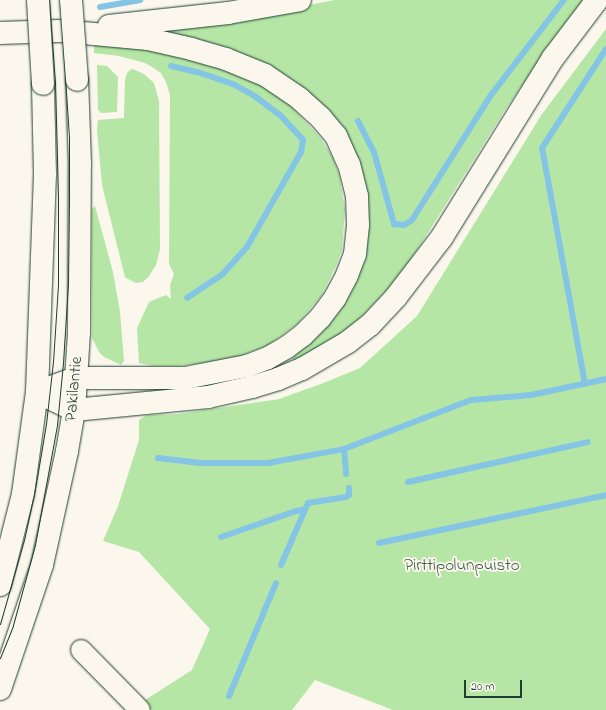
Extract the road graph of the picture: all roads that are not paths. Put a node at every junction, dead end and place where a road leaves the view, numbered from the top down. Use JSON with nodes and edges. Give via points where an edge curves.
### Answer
{"nodes":[{"id":1,"x":38,"y":0,"type":"edge"},
{"id":2,"x":71,"y":0,"type":"edge"},
{"id":3,"x":300,"y":0,"type":"edge"},
{"id":4,"x":597,"y":0,"type":"edge"},
{"id":5,"x":61,"y":31,"type":"junction"},
{"id":6,"x":0,"y":33,"type":"edge"},
{"id":7,"x":76,"y":378,"type":"junction"},
{"id":8,"x":37,"y":392,"type":"junction"},
{"id":9,"x":74,"y":410,"type":"junction"},
{"id":10,"x":0,"y":585,"type":"edge"},
{"id":11,"x":81,"y":650,"type":"dead end"},
{"id":12,"x":0,"y":689,"type":"edge"},
{"id":13,"x":140,"y":710,"type":"edge"}],
"edges":[{"from":1,"to":8,"type":"main road","bridge":true,"via":[[44,84],[45,174]]},
{"from":2,"to":7,"type":"main road","name":"Pakilantie","bridge":true,"via":[[80,164],[79,332]]},
{"from":3,"to":5,"type":"main road","via":[[228,13]]},
{"from":4,"to":9,"type":"main road","via":[[553,58],[442,237],[396,297],[370,325],[348,342],[302,369],[252,387],[208,397]]},
{"from":5,"to":6,"type":"main road"},
{"from":5,"to":7,"type":"main road","via":[[148,39],[192,48],[265,75],[299,98],[336,136],[349,165],[357,196],[355,254],[347,275],[335,298],[320,318],[287,347],[247,366],[185,378]]},
{"from":7,"to":8,"type":"main road"},
{"from":7,"to":9,"type":"main road","name":"Pakilantie"},
{"from":8,"to":9,"type":"main road"},
{"from":8,"to":10,"type":"main road","via":[[23,494]]},
{"from":9,"to":12,"type":"main road","name":"Pakilantie","via":[[42,564]]},
{"from":11,"to":13,"type":"street"}]}
